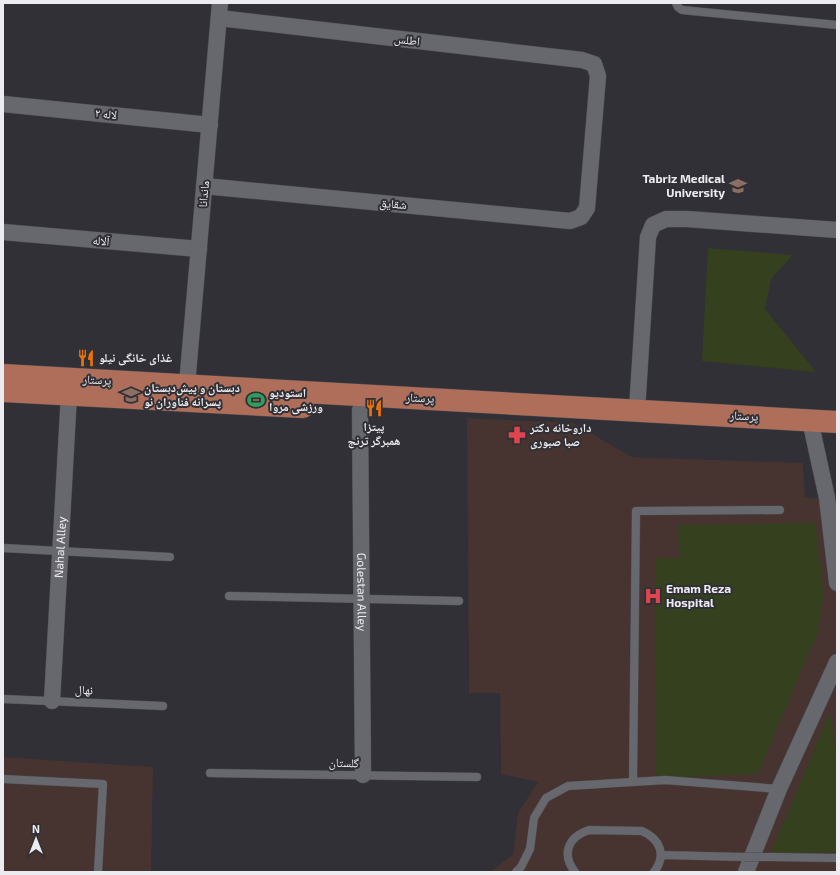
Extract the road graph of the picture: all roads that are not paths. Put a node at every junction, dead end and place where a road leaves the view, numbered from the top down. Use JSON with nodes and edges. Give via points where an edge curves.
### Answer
{"nodes":[{"id":1,"x":676,"y":3,"type":"edge"},
{"id":2,"x":220,"y":11,"type":"edge"},
{"id":3,"x":837,"y":25,"type":"edge"},
{"id":4,"x":3,"y":104,"type":"edge"},
{"id":5,"x":210,"y":125,"type":"junction"},
{"id":6,"x":204,"y":186,"type":"junction"},
{"id":7,"x":582,"y":217,"type":"joint"},
{"id":8,"x":837,"y":230,"type":"edge"},
{"id":9,"x":3,"y":232,"type":"edge"},
{"id":10,"x":199,"y":249,"type":"junction"},
{"id":11,"x":3,"y":375,"type":"edge"},
{"id":12,"x":187,"y":385,"type":"junction"},
{"id":13,"x":3,"y":391,"type":"edge"},
{"id":14,"x":69,"y":394,"type":"junction"},
{"id":15,"x":360,"y":410,"type":"junction"},
{"id":16,"x":637,"y":410,"type":"junction"},
{"id":17,"x":837,"y":422,"type":"edge"},
{"id":18,"x":811,"y":427,"type":"junction"},
{"id":19,"x":837,"y":434,"type":"edge"},
{"id":20,"x":780,"y":510,"type":"dead end"},
{"id":21,"x":3,"y":548,"type":"edge"},
{"id":22,"x":60,"y":550,"type":"junction"},
{"id":23,"x":170,"y":557,"type":"dead end"},
{"id":24,"x":837,"y":583,"type":"edge"},
{"id":25,"x":229,"y":596,"type":"dead end"},
{"id":26,"x":361,"y":599,"type":"junction"},
{"id":27,"x":459,"y":602,"type":"dead end"},
{"id":28,"x":837,"y":662,"type":"edge"},
{"id":29,"x":3,"y":699,"type":"edge"},
{"id":30,"x":52,"y":701,"type":"junction"},
{"id":31,"x":163,"y":706,"type":"dead end"},
{"id":32,"x":210,"y":773,"type":"dead end"},
{"id":33,"x":363,"y":775,"type":"junction"},
{"id":34,"x":477,"y":777,"type":"dead end"},
{"id":35,"x":3,"y":779,"type":"edge"},
{"id":36,"x":633,"y":782,"type":"junction"},
{"id":37,"x":779,"y":789,"type":"junction"},
{"id":38,"x":661,"y":855,"type":"junction"},
{"id":39,"x":837,"y":858,"type":"edge"},
{"id":40,"x":745,"y":864,"type":"edge"},
{"id":41,"x":98,"y":872,"type":"edge"},
{"id":42,"x":516,"y":872,"type":"edge"},
{"id":43,"x":575,"y":872,"type":"edge"},
{"id":44,"x":654,"y":872,"type":"edge"}],
"edges":[{"from":1,"to":3,"type":"lane","via":[[682,10]]},
{"from":2,"to":5,"type":"street","name":"ماندانا"},
{"from":2,"to":7,"type":"street","name":"اطلس","via":[[582,60],[594,64],[598,76],[587,208]]},
{"from":4,"to":5,"type":"street","name":"لاله ۲"},
{"from":5,"to":6,"type":"street","name":"ماندانا"},
{"from":6,"to":7,"type":"street","name":"شقایق","via":[[570,221]]},
{"from":6,"to":10,"type":"street","name":"ماندانا"},
{"from":8,"to":16,"type":"street","via":[[687,219],[666,219],[653,225],[648,237]]},
{"from":9,"to":10,"type":"street","name":"آلاله"},
{"from":10,"to":12,"type":"street","name":"ماندانا"},
{"from":11,"to":12,"type":"main road","name":"پرستار"},
{"from":12,"to":16,"type":"main road","name":"پرستار"},
{"from":13,"to":14,"type":"main road","name":"پرستار"},
{"from":14,"to":15,"type":"main road","name":"پرستار"},
{"from":14,"to":22,"type":"street","name":"Nahal Alley"},
{"from":15,"to":18,"type":"main road","name":"پرستار"},
{"from":15,"to":26,"type":"street","name":"Golestan Alley"},
{"from":16,"to":18,"type":"main road","name":"پرستار"},
{"from":17,"to":18,"type":"main road","name":"پرستار"},
{"from":18,"to":19,"type":"main road","name":"پرستار"},
{"from":18,"to":24,"type":"street","via":[[827,498]]},
{"from":20,"to":36,"type":"lane","via":[[636,511]]},
{"from":21,"to":22,"type":"lane"},
{"from":22,"to":23,"type":"lane"},
{"from":22,"to":30,"type":"street","name":"Nahal Alley"},
{"from":25,"to":26,"type":"lane"},
{"from":26,"to":27,"type":"lane"},
{"from":26,"to":33,"type":"street","name":"Golestan Alley"},
{"from":28,"to":37,"type":"street"},
{"from":29,"to":30,"type":"lane","name":"نهال"},
{"from":30,"to":31,"type":"lane","name":"نهال"},
{"from":32,"to":33,"type":"lane","name":"گلستان"},
{"from":33,"to":34,"type":"lane","name":"گلستان"},
{"from":35,"to":41,"type":"lane","via":[[103,784]]},
{"from":36,"to":37,"type":"lane","via":[[665,780]]},
{"from":36,"to":42,"type":"lane","via":[[568,786],[546,798],[534,818],[530,849]]},
{"from":37,"to":40,"type":"street"},
{"from":38,"to":40,"type":"lane"},
{"from":38,"to":43,"type":"lane","via":[[656,840],[642,831],[589,830],[575,837],[570,843],[568,858]]},
{"from":38,"to":44,"type":"lane"},
{"from":39,"to":40,"type":"lane","bridge":true,"via":[[771,857]]}]}
